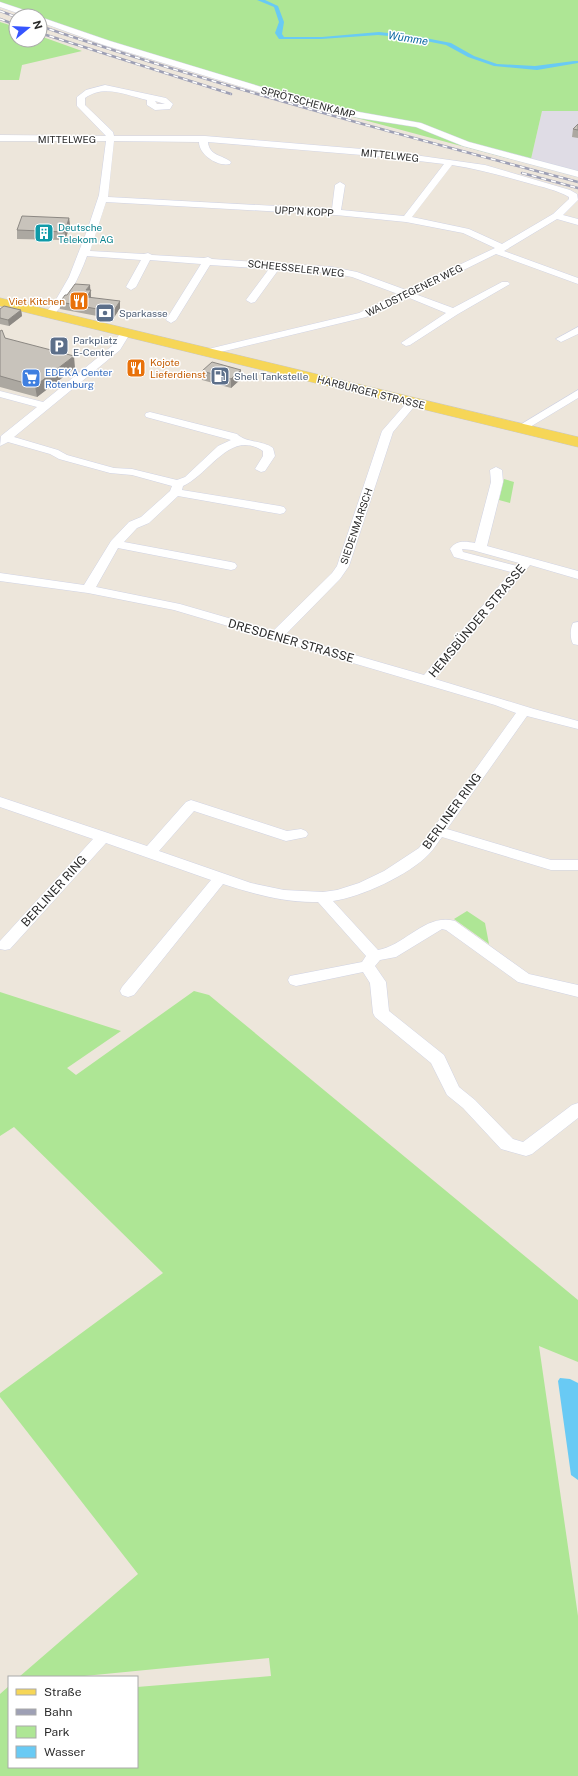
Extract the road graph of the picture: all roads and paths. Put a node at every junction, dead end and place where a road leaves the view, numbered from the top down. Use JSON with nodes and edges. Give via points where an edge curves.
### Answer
{"nodes":[{"id":1,"x":0,"y":4,"type":"edge"},
{"id":2,"x":11,"y":8,"type":"edge"},
{"id":3,"x":48,"y":22,"type":"edge"},
{"id":4,"x":151,"y":99,"type":"dead end"},
{"id":5,"x":0,"y":138,"type":"edge"},
{"id":6,"x":111,"y":139,"type":"junction"},
{"id":7,"x":205,"y":139,"type":"junction"},
{"id":8,"x":227,"y":162,"type":"dead end"},
{"id":9,"x":450,"y":162,"type":"junction"},
{"id":10,"x":578,"y":174,"type":"edge"},
{"id":11,"x":340,"y":185,"type":"dead end"},
{"id":12,"x":571,"y":194,"type":"joint"},
{"id":13,"x":103,"y":199,"type":"junction"},
{"id":14,"x":336,"y":212,"type":"junction"},
{"id":15,"x":556,"y":216,"type":"junction"},
{"id":16,"x":406,"y":219,"type":"junction"},
{"id":17,"x":578,"y":222,"type":"edge"},
{"id":18,"x":499,"y":249,"type":"junction"},
{"id":19,"x":83,"y":253,"type":"junction"},
{"id":20,"x":148,"y":256,"type":"junction"},
{"id":21,"x":208,"y":260,"type":"junction"},
{"id":22,"x":277,"y":265,"type":"junction"},
{"id":23,"x":578,"y":281,"type":"edge"},
{"id":24,"x":506,"y":284,"type":"dead end"},
{"id":25,"x":131,"y":287,"type":"dead end"},
{"id":26,"x":405,"y":293,"type":"junction"},
{"id":27,"x":251,"y":300,"type":"dead end"},
{"id":28,"x":0,"y":302,"type":"edge"},
{"id":29,"x":454,"y":312,"type":"junction"},
{"id":30,"x":49,"y":314,"type":"junction"},
{"id":31,"x":171,"y":320,"type":"dead end"},
{"id":32,"x":578,"y":330,"type":"edge"},
{"id":33,"x":126,"y":332,"type":"junction"},
{"id":34,"x":142,"y":336,"type":"junction"},
{"id":35,"x":561,"y":339,"type":"dead end"},
{"id":36,"x":406,"y":344,"type":"dead end"},
{"id":37,"x":116,"y":348,"type":"junction"},
{"id":38,"x":208,"y":352,"type":"junction"},
{"id":39,"x":578,"y":393,"type":"edge"},
{"id":40,"x":0,"y":394,"type":"edge"},
{"id":41,"x":413,"y":402,"type":"junction"},
{"id":42,"x":46,"y":406,"type":"junction"},
{"id":43,"x":150,"y":415,"type":"dead end"},
{"id":44,"x":521,"y":428,"type":"junction"},
{"id":45,"x":2,"y":441,"type":"edge"},
{"id":46,"x":238,"y":441,"type":"junction"},
{"id":47,"x":578,"y":442,"type":"edge"},
{"id":48,"x":261,"y":469,"type":"dead end"},
{"id":49,"x":496,"y":470,"type":"dead end"},
{"id":50,"x":176,"y":488,"type":"junction"},
{"id":51,"x":280,"y":510,"type":"dead end"},
{"id":52,"x":115,"y":544,"type":"junction"},
{"id":53,"x":480,"y":548,"type":"junction"},
{"id":54,"x":528,"y":561,"type":"junction"},
{"id":55,"x":231,"y":566,"type":"dead end"},
{"id":56,"x":518,"y":570,"type":"junction"},
{"id":57,"x":578,"y":575,"type":"edge"},
{"id":58,"x":0,"y":577,"type":"edge"},
{"id":59,"x":88,"y":589,"type":"junction"},
{"id":60,"x":578,"y":626,"type":"edge"},
{"id":61,"x":276,"y":636,"type":"junction"},
{"id":62,"x":578,"y":641,"type":"edge"},
{"id":63,"x":427,"y":680,"type":"junction"},
{"id":64,"x":524,"y":711,"type":"junction"},
{"id":65,"x":578,"y":725,"type":"edge"},
{"id":66,"x":0,"y":802,"type":"edge"},
{"id":67,"x":439,"y":831,"type":"junction"},
{"id":68,"x":301,"y":834,"type":"dead end"},
{"id":69,"x":103,"y":837,"type":"junction"},
{"id":70,"x":149,"y":853,"type":"junction"},
{"id":71,"x":578,"y":865,"type":"edge"},
{"id":72,"x":220,"y":877,"type":"junction"},
{"id":73,"x":324,"y":897,"type":"junction"},
{"id":74,"x":4,"y":945,"type":"dead end"},
{"id":75,"x":371,"y":961,"type":"junction"},
{"id":76,"x":296,"y":980,"type":"dead end"},
{"id":77,"x":128,"y":991,"type":"dead end"},
{"id":78,"x":578,"y":991,"type":"edge"},
{"id":79,"x":578,"y":1109,"type":"edge"}],
"edges":[{"from":1,"to":2,"type":"street"},
{"from":3,"to":10,"type":"street","name":"SPRÖTSCHENKAMP","via":[[107,43],[265,91],[359,116],[418,125],[466,144],[540,166]]},
{"from":4,"to":6,"type":"street","via":[[115,88],[99,88],[86,92],[82,97],[81,106],[110,134]]},
{"from":5,"to":6,"type":"street","name":"MITTELWEG"},
{"from":6,"to":7,"type":"street","name":"MITTELWEG"},
{"from":6,"to":13,"type":"street"},
{"from":7,"to":8,"type":"street","via":[[208,154],[215,160]]},
{"from":7,"to":9,"type":"street","name":"MITTELWEG"},
{"from":9,"to":12,"type":"street","name":"MITTELWEG","via":[[521,178]]},
{"from":9,"to":16,"type":"street"},
{"from":11,"to":14,"type":"street"},
{"from":12,"to":15,"type":"street","name":"WALDSTEGENER WEG","via":[[574,198]]},
{"from":13,"to":14,"type":"street","name":"UPP'N KOPP"},
{"from":13,"to":19,"type":"street"},
{"from":14,"to":16,"type":"street","name":"UPP'N KOPP"},
{"from":15,"to":17,"type":"street"},
{"from":15,"to":18,"type":"street","name":"WALDSTEGENER WEG"},
{"from":16,"to":18,"type":"street","name":"UPP'N KOPP","via":[[466,231]]},
{"from":18,"to":23,"type":"street","name":"UPP'N KOPP"},
{"from":18,"to":26,"type":"street","name":"WALDSTEGENER WEG"},
{"from":19,"to":20,"type":"street","name":"SCHEESSELER WEG"},
{"from":19,"to":30,"type":"street","via":[[68,286]]},
{"from":20,"to":21,"type":"street","name":"SCHEESSELER WEG"},
{"from":20,"to":25,"type":"street"},
{"from":21,"to":22,"type":"street","name":"SCHEESSELER WEG"},
{"from":21,"to":31,"type":"street"},
{"from":22,"to":26,"type":"street","name":"SCHEESSELER WEG","via":[[354,274]]},
{"from":22,"to":27,"type":"street"},
{"from":24,"to":29,"type":"street"},
{"from":26,"to":29,"type":"street","name":"SCHEESSELER WEG"},
{"from":26,"to":38,"type":"street","name":"WALDSTEGENER WEG","via":[[362,315]]},
{"from":28,"to":30,"type":"main road","name":"HARBURGER STRASSE"},
{"from":29,"to":36,"type":"street"},
{"from":30,"to":33,"type":"main road","name":"HARBURGER STRASSE"},
{"from":32,"to":35,"type":"street"},
{"from":33,"to":34,"type":"main road","name":"HARBURGER STRASSE"},
{"from":33,"to":37,"type":"street"},
{"from":34,"to":37,"type":"street"},
{"from":34,"to":38,"type":"main road","name":"HARBURGER STRASSE"},
{"from":37,"to":42,"type":"street"},
{"from":38,"to":41,"type":"main road","name":"HARBURGER STRASSE"},
{"from":39,"to":44,"type":"street"},
{"from":40,"to":42,"type":"street"},
{"from":41,"to":44,"type":"main road","name":"HARBURGER STRASSE"},
{"from":41,"to":61,"type":"street","name":"SIEDENMARSCH","via":[[388,431],[343,566]]},
{"from":42,"to":45,"type":"street"},
{"from":43,"to":46,"type":"street","via":[[233,436]]},
{"from":44,"to":47,"type":"main road","name":"HARBURGER STRASSE"},
{"from":45,"to":50,"type":"street","via":[[54,452],[63,457],[114,471],[132,472]]},
{"from":46,"to":48,"type":"street","via":[[263,446],[269,450],[269,456]]},
{"from":46,"to":50,"type":"street","via":[[222,448]]},
{"from":49,"to":53,"type":"street","via":[[497,482]]},
{"from":50,"to":51,"type":"street"},
{"from":50,"to":52,"type":"street","via":[[145,520],[129,529]]},
{"from":52,"to":55,"type":"street"},
{"from":52,"to":59,"type":"street"},
{"from":53,"to":54,"type":"street"},
{"from":53,"to":56,"type":"street","via":[[460,545],[456,549],[458,554]]},
{"from":54,"to":56,"type":"street","name":"HEMSBÜNDER STRASSE"},
{"from":54,"to":57,"type":"street"},
{"from":56,"to":63,"type":"street","name":"HEMSBÜNDER STRASSE"},
{"from":58,"to":59,"type":"street","name":"DRESDENER STRASSE"},
{"from":59,"to":61,"type":"street","name":"DRESDENER STRASSE","via":[[176,607]]},
{"from":60,"to":62,"type":"street"},
{"from":61,"to":63,"type":"street","name":"DRESDENER STRASSE"},
{"from":63,"to":64,"type":"street","name":"DRESDENER STRASSE"},
{"from":64,"to":65,"type":"street","name":"DRESDENER STRASSE"},
{"from":64,"to":67,"type":"street","name":"BERLINER RING"},
{"from":66,"to":69,"type":"street","name":"BERLINER RING"},
{"from":67,"to":71,"type":"street","via":[[551,865]]},
{"from":67,"to":73,"type":"street","name":"BERLINER RING","via":[[424,851],[388,876],[351,891]]},
{"from":68,"to":70,"type":"street","via":[[286,836],[191,806]]},
{"from":69,"to":70,"type":"street","name":"BERLINER RING"},
{"from":69,"to":74,"type":"street","name":"BERLINER RING"},
{"from":70,"to":72,"type":"street","name":"BERLINER RING"},
{"from":72,"to":73,"type":"street","name":"BERLINER RING","via":[[272,893],[296,897]]},
{"from":72,"to":77,"type":"street"},
{"from":73,"to":75,"type":"street"},
{"from":75,"to":76,"type":"street"},
{"from":75,"to":78,"type":"street","via":[[391,953],[435,926],[450,925],[524,978]]},
{"from":75,"to":79,"type":"street","via":[[378,982],[381,1012],[438,1059],[453,1091],[507,1144],[526,1149]]}]}
